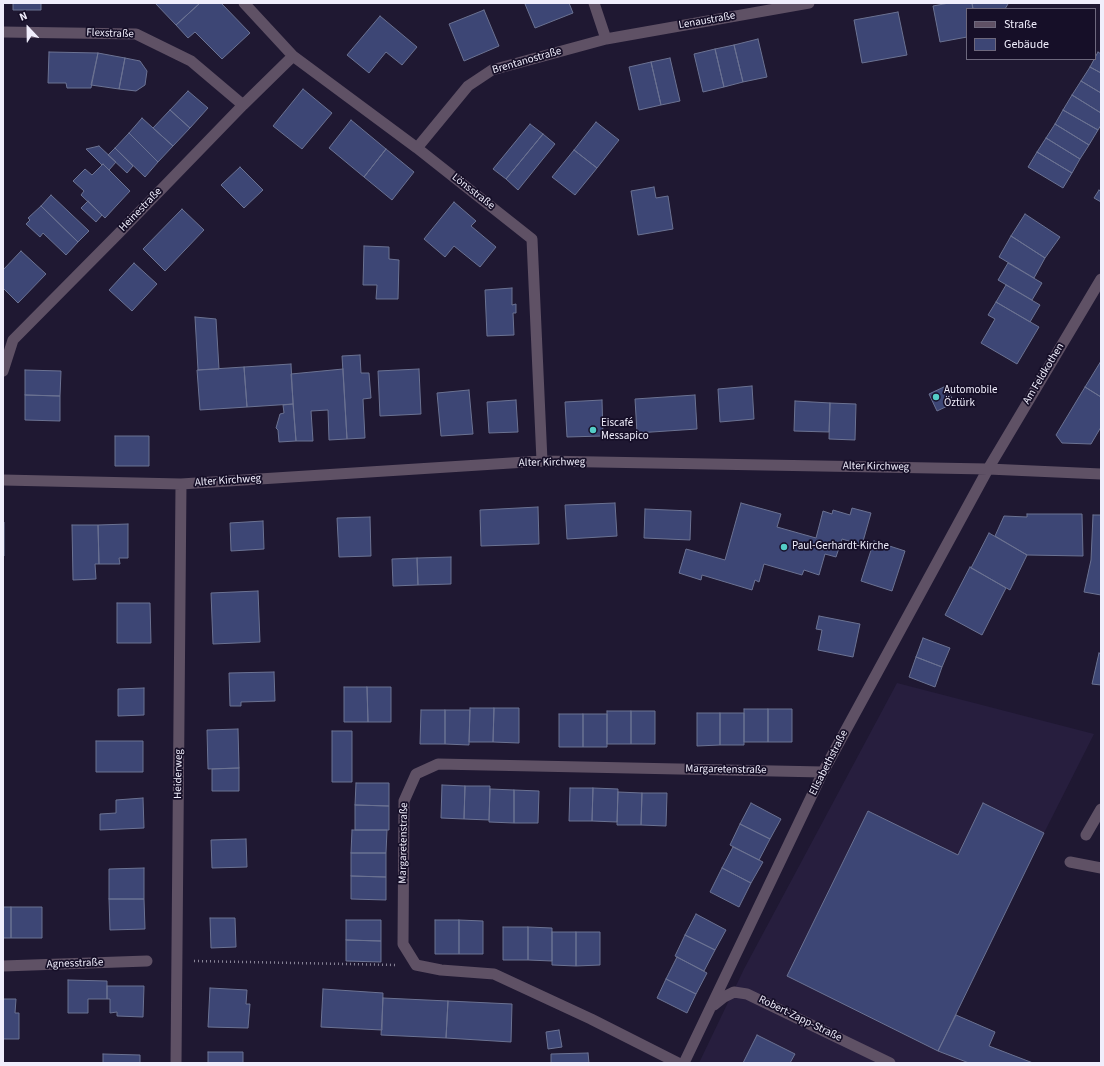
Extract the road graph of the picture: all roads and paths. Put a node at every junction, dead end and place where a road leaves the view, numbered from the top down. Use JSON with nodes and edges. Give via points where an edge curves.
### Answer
{"nodes":[{"id":1,"x":244,"y":3,"type":"edge"},
{"id":2,"x":594,"y":3,"type":"edge"},
{"id":3,"x":809,"y":3,"type":"edge"},
{"id":4,"x":3,"y":32,"type":"edge"},
{"id":5,"x":606,"y":39,"type":"junction"},
{"id":6,"x":293,"y":56,"type":"junction"},
{"id":7,"x":243,"y":105,"type":"junction"},
{"id":8,"x":417,"y":148,"type":"junction"},
{"id":9,"x":1101,"y":279,"type":"edge"},
{"id":10,"x":3,"y":371,"type":"edge"},
{"id":11,"x":542,"y":461,"type":"junction"},
{"id":12,"x":988,"y":469,"type":"junction"},
{"id":13,"x":1101,"y":474,"type":"edge"},
{"id":14,"x":3,"y":480,"type":"edge"},
{"id":15,"x":181,"y":484,"type":"junction"},
{"id":16,"x":823,"y":772,"type":"junction"},
{"id":17,"x":1101,"y":809,"type":"edge"},
{"id":18,"x":1086,"y":835,"type":"dead end"},
{"id":19,"x":1070,"y":862,"type":"dead end"},
{"id":20,"x":1101,"y":868,"type":"edge"},
{"id":21,"x":177,"y":960,"type":"junction"},
{"id":22,"x":147,"y":961,"type":"dead end"},
{"id":23,"x":416,"y":965,"type":"junction"},
{"id":24,"x":3,"y":966,"type":"edge"},
{"id":25,"x":711,"y":1008,"type":"junction"},
{"id":26,"x":176,"y":1063,"type":"edge"},
{"id":27,"x":678,"y":1063,"type":"edge"},
{"id":28,"x":684,"y":1063,"type":"edge"},
{"id":29,"x":890,"y":1063,"type":"edge"}],
"edges":[{"from":1,"to":6,"type":"street","name":"Lönsstraße"},
{"from":2,"to":5,"type":"street"},
{"from":3,"to":5,"type":"street","name":"Lenaustraße"},
{"from":4,"to":7,"type":"street","name":"Flexstraße","via":[[136,34],[190,61]]},
{"from":5,"to":8,"type":"street","name":"Brentanostraße","via":[[492,70],[468,86]]},
{"from":6,"to":7,"type":"street","name":"Heinestraße"},
{"from":6,"to":8,"type":"street","name":"Lönsstraße"},
{"from":7,"to":10,"type":"street","name":"Heinestraße","via":[[13,340]]},
{"from":8,"to":11,"type":"street","name":"Lönsstraße","via":[[532,239]]},
{"from":9,"to":12,"type":"street","name":"Am Feldkothen"},
{"from":11,"to":12,"type":"street","name":"Alter Kirchweg"},
{"from":11,"to":15,"type":"street","name":"Alter Kirchweg"},
{"from":12,"to":13,"type":"street","name":"Alter Kirchweg"},
{"from":12,"to":16,"type":"street","name":"Elisabethstraße"},
{"from":14,"to":15,"type":"street","name":"Alter Kirchweg"},
{"from":15,"to":21,"type":"street","name":"Heiderweg"},
{"from":16,"to":23,"type":"street","name":"Margaretenstraße","via":[[438,764],[416,774],[404,801],[403,936],[403,944]]},
{"from":16,"to":25,"type":"street","name":"Elisabethstraße"},
{"from":17,"to":18,"type":"street"},
{"from":19,"to":20,"type":"street"},
{"from":21,"to":23,"type":"path"},
{"from":21,"to":26,"type":"street","name":"Heiderweg"},
{"from":22,"to":24,"type":"street","name":"Agnesstraße"},
{"from":23,"to":27,"type":"street","via":[[441,970],[494,974]]},
{"from":25,"to":28,"type":"street","name":"Elisabethstraße"},
{"from":25,"to":29,"type":"street","name":"Robert-Zapp-Straße","via":[[724,996],[734,992],[747,994]]}]}
